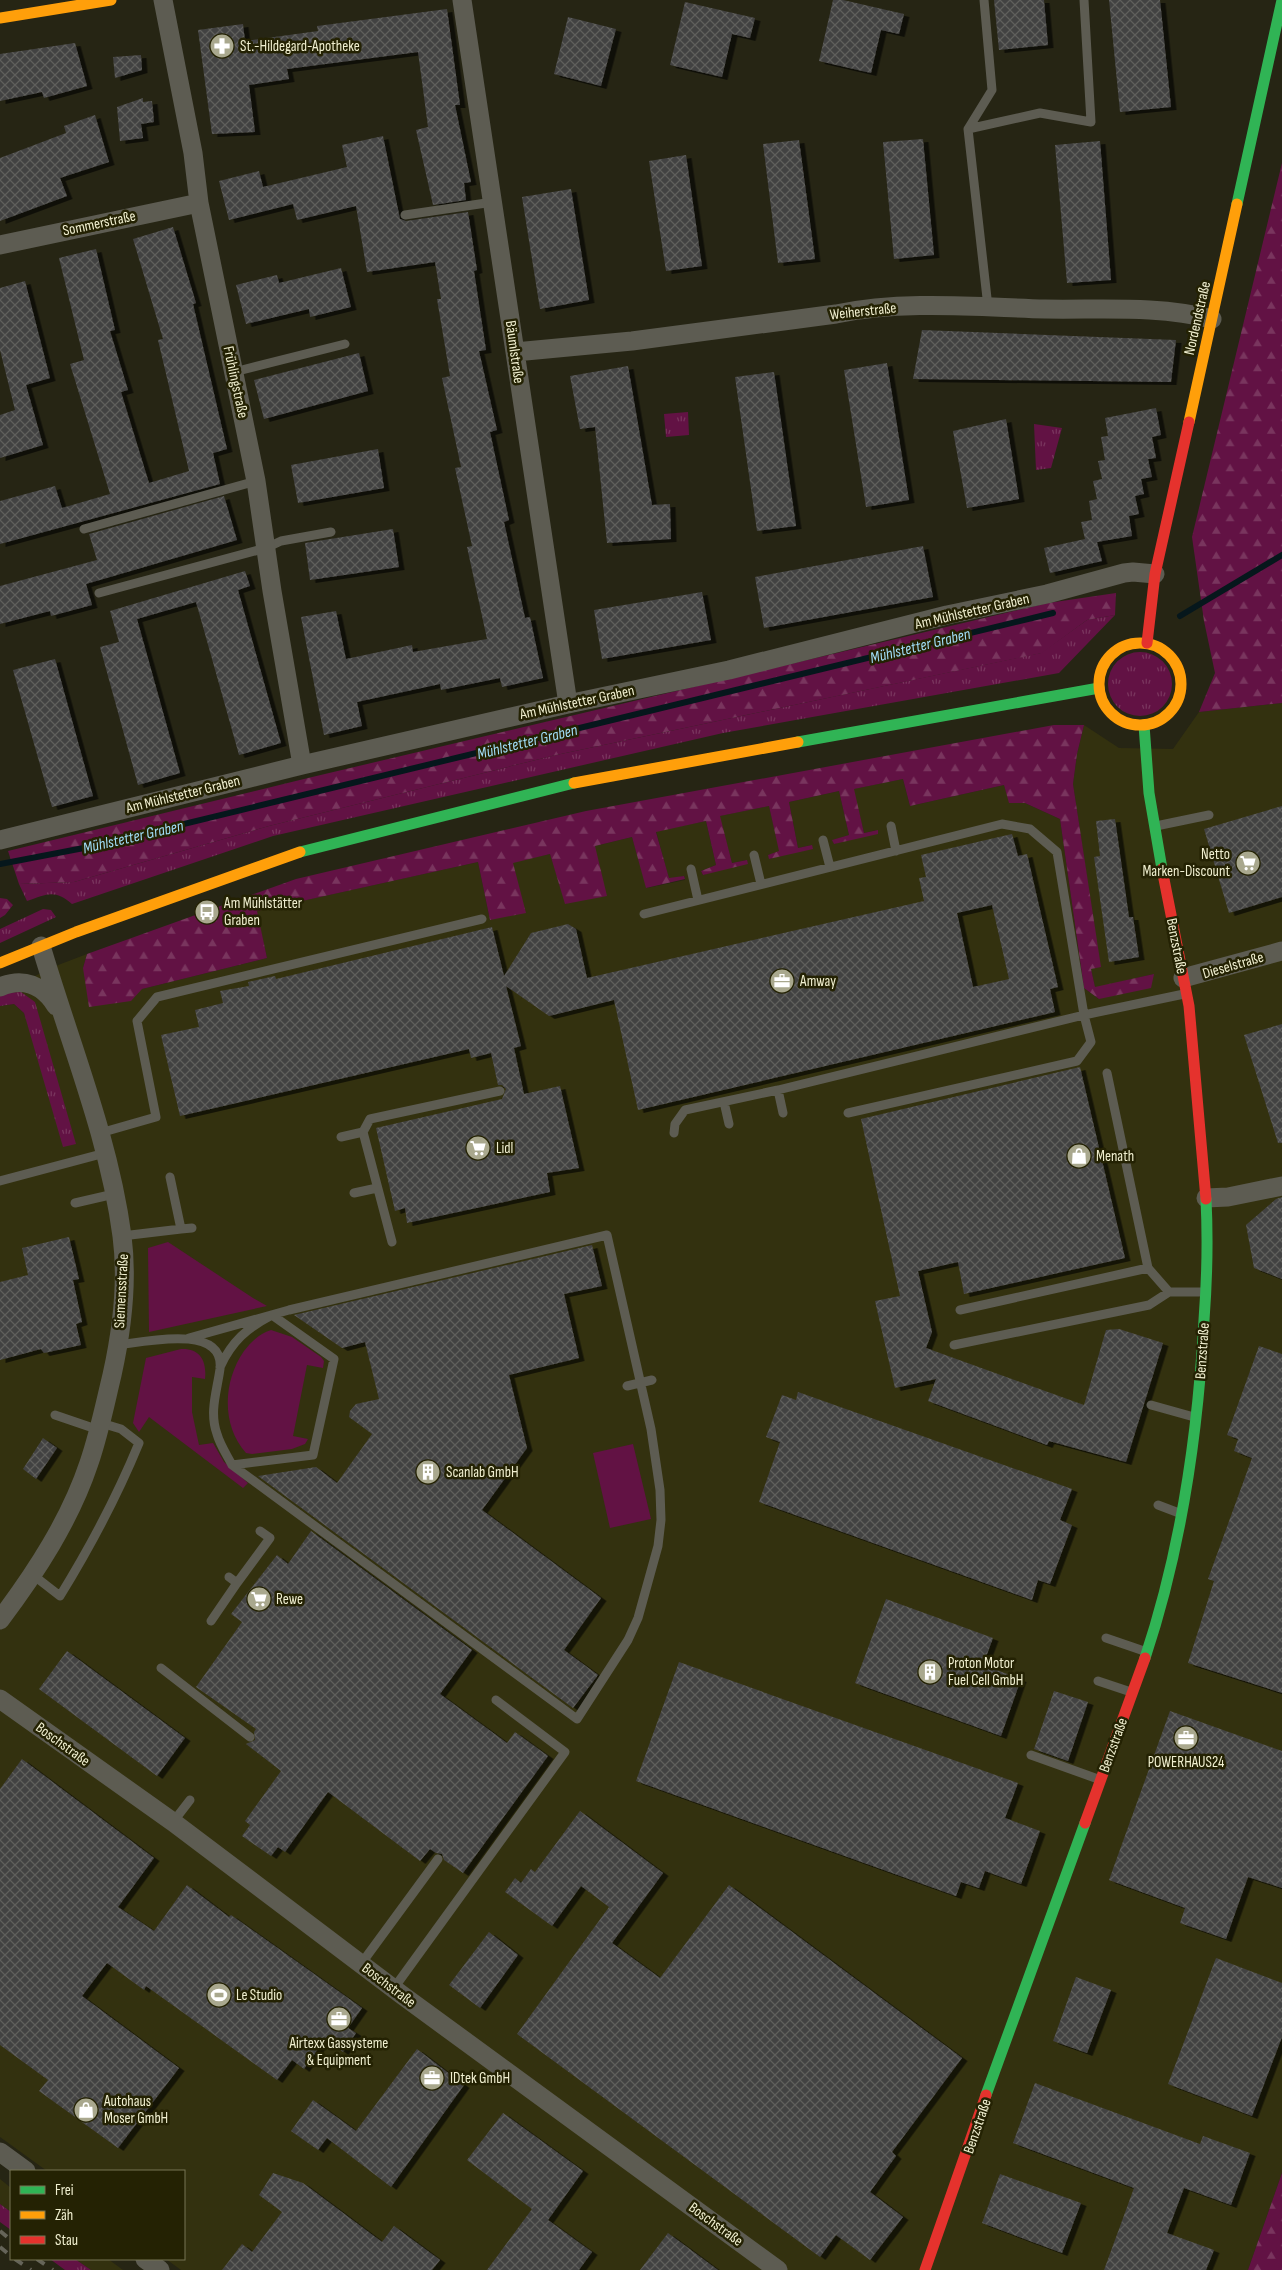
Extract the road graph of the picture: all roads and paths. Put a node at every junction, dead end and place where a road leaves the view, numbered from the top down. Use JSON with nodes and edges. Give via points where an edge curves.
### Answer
{"nodes":[{"id":1,"x":111,"y":0,"type":"edge"},
{"id":2,"x":164,"y":0,"type":"edge"},
{"id":3,"x":462,"y":0,"type":"edge"},
{"id":4,"x":984,"y":0,"type":"edge"},
{"id":5,"x":1084,"y":0,"type":"edge"},
{"id":6,"x":1282,"y":0,"type":"edge"},
{"id":7,"x":0,"y":18,"type":"edge"},
{"id":8,"x":968,"y":129,"type":"junction"},
{"id":9,"x":493,"y":202,"type":"junction"},
{"id":10,"x":199,"y":203,"type":"junction"},
{"id":11,"x":405,"y":215,"type":"dead end"},
{"id":12,"x":0,"y":244,"type":"edge"},
{"id":13,"x":988,"y":308,"type":"junction"},
{"id":14,"x":1212,"y":319,"type":"junction"},
{"id":15,"x":345,"y":344,"type":"dead end"},
{"id":16,"x":515,"y":352,"type":"junction"},
{"id":17,"x":234,"y":372,"type":"junction"},
{"id":18,"x":256,"y":481,"type":"junction"},
{"id":19,"x":84,"y":529,"type":"dead end"},
{"id":20,"x":331,"y":532,"type":"dead end"},
{"id":21,"x":266,"y":548,"type":"junction"},
{"id":22,"x":1155,"y":574,"type":"junction"},
{"id":23,"x":99,"y":593,"type":"dead end"},
{"id":24,"x":1147,"y":644,"type":"junction"},
{"id":25,"x":1099,"y":688,"type":"junction"},
{"id":26,"x":568,"y":704,"type":"junction"},
{"id":27,"x":1144,"y":725,"type":"junction"},
{"id":28,"x":302,"y":765,"type":"junction"},
{"id":29,"x":1209,"y":815,"type":"dead end"},
{"id":30,"x":891,"y":826,"type":"dead end"},
{"id":31,"x":1155,"y":826,"type":"junction"},
{"id":32,"x":0,"y":840,"type":"edge"},
{"id":33,"x":823,"y":840,"type":"dead end"},
{"id":34,"x":896,"y":851,"type":"junction"},
{"id":35,"x":754,"y":855,"type":"dead end"},
{"id":36,"x":830,"y":867,"type":"junction"},
{"id":37,"x":691,"y":870,"type":"dead end"},
{"id":38,"x":761,"y":884,"type":"junction"},
{"id":39,"x":698,"y":900,"type":"junction"},
{"id":40,"x":644,"y":914,"type":"dead end"},
{"id":41,"x":482,"y":919,"type":"dead end"},
{"id":42,"x":41,"y":946,"type":"junction"},
{"id":43,"x":1282,"y":951,"type":"edge"},
{"id":44,"x":0,"y":963,"type":"edge"},
{"id":45,"x":1185,"y":986,"type":"junction"},
{"id":46,"x":0,"y":987,"type":"edge"},
{"id":47,"x":1084,"y":1015,"type":"junction"},
{"id":48,"x":62,"y":1016,"type":"junction"},
{"id":49,"x":1107,"y":1073,"type":"dead end"},
{"id":50,"x":778,"y":1090,"type":"junction"},
{"id":51,"x":500,"y":1091,"type":"dead end"},
{"id":52,"x":724,"y":1102,"type":"junction"},
{"id":53,"x":784,"y":1113,"type":"dead end"},
{"id":54,"x":848,"y":1113,"type":"dead end"},
{"id":55,"x":729,"y":1124,"type":"dead end"},
{"id":56,"x":363,"y":1132,"type":"junction"},
{"id":57,"x":100,"y":1133,"type":"junction"},
{"id":58,"x":674,"y":1133,"type":"dead end"},
{"id":59,"x":341,"y":1137,"type":"dead end"},
{"id":60,"x":105,"y":1153,"type":"junction"},
{"id":61,"x":170,"y":1177,"type":"dead end"},
{"id":62,"x":0,"y":1181,"type":"edge"},
{"id":63,"x":1282,"y":1186,"type":"edge"},
{"id":64,"x":377,"y":1188,"type":"junction"},
{"id":65,"x":354,"y":1193,"type":"dead end"},
{"id":66,"x":114,"y":1194,"type":"junction"},
{"id":67,"x":1206,"y":1198,"type":"junction"},
{"id":68,"x":75,"y":1203,"type":"dead end"},
{"id":69,"x":192,"y":1228,"type":"dead end"},
{"id":70,"x":181,"y":1229,"type":"junction"},
{"id":71,"x":122,"y":1236,"type":"junction"},
{"id":72,"x":392,"y":1242,"type":"dead end"},
{"id":73,"x":1148,"y":1268,"type":"junction"},
{"id":74,"x":1169,"y":1292,"type":"junction"},
{"id":75,"x":1206,"y":1292,"type":"junction"},
{"id":76,"x":960,"y":1310,"type":"dead end"},
{"id":77,"x":272,"y":1315,"type":"junction"},
{"id":78,"x":189,"y":1338,"type":"junction"},
{"id":79,"x":118,"y":1345,"type":"junction"},
{"id":80,"x":954,"y":1345,"type":"dead end"},
{"id":81,"x":220,"y":1367,"type":"junction"},
{"id":82,"x":652,"y":1380,"type":"dead end"},
{"id":83,"x":640,"y":1383,"type":"junction"},
{"id":84,"x":627,"y":1386,"type":"dead end"},
{"id":85,"x":1151,"y":1405,"type":"dead end"},
{"id":86,"x":55,"y":1415,"type":"dead end"},
{"id":87,"x":1198,"y":1418,"type":"junction"},
{"id":88,"x":100,"y":1426,"type":"junction"},
{"id":89,"x":232,"y":1465,"type":"junction"},
{"id":90,"x":1158,"y":1505,"type":"dead end"},
{"id":91,"x":1182,"y":1514,"type":"junction"},
{"id":92,"x":260,"y":1531,"type":"dead end"},
{"id":93,"x":33,"y":1575,"type":"junction"},
{"id":94,"x":229,"y":1577,"type":"dead end"},
{"id":95,"x":238,"y":1583,"type":"junction"},
{"id":96,"x":0,"y":1620,"type":"edge"},
{"id":97,"x":211,"y":1621,"type":"dead end"},
{"id":98,"x":1106,"y":1638,"type":"dead end"},
{"id":99,"x":1147,"y":1652,"type":"junction"},
{"id":100,"x":161,"y":1668,"type":"dead end"},
{"id":101,"x":1098,"y":1681,"type":"dead end"},
{"id":102,"x":1132,"y":1692,"type":"junction"},
{"id":103,"x":0,"y":1699,"type":"edge"},
{"id":104,"x":496,"y":1700,"type":"dead end"},
{"id":105,"x":250,"y":1738,"type":"dead end"},
{"id":106,"x":1031,"y":1755,"type":"dead end"},
{"id":107,"x":1100,"y":1780,"type":"junction"},
{"id":108,"x":190,"y":1800,"type":"dead end"},
{"id":109,"x":173,"y":1822,"type":"junction"},
{"id":110,"x":438,"y":1859,"type":"dead end"},
{"id":111,"x":361,"y":1964,"type":"junction"},
{"id":112,"x":394,"y":1988,"type":"junction"},
{"id":113,"x":0,"y":2152,"type":"edge"},
{"id":114,"x":25,"y":2170,"type":"edge"},
{"id":115,"x":146,"y":2260,"type":"edge"},
{"id":116,"x":160,"y":2270,"type":"edge"},
{"id":117,"x":778,"y":2270,"type":"edge"},
{"id":118,"x":925,"y":2270,"type":"edge"}],
"edges":[{"from":1,"to":7,"type":"street"},
{"from":2,"to":10,"type":"street","name":"Frühlingstraße","via":[[193,153]]},
{"from":3,"to":9,"type":"street","name":"Bäumlstraße"},
{"from":4,"to":8,"type":"lane","via":[[992,90]]},
{"from":5,"to":8,"type":"lane","via":[[1091,122],[1040,113]]},
{"from":6,"to":14,"type":"street","name":"Nordendstraße"},
{"from":8,"to":13,"type":"lane"},
{"from":9,"to":11,"type":"lane"},
{"from":9,"to":16,"type":"street","name":"Bäumlstraße"},
{"from":10,"to":12,"type":"street","name":"Sommerstraße"},
{"from":10,"to":17,"type":"street","name":"Frühlingstraße"},
{"from":13,"to":14,"type":"street","name":"Weiherstraße","via":[[1140,310]]},
{"from":13,"to":16,"type":"street","name":"Weiherstraße","via":[[946,305],[860,309],[632,341]]},
{"from":14,"to":22,"type":"street","name":"Nordendstraße"},
{"from":15,"to":17,"type":"lane"},
{"from":16,"to":26,"type":"street","name":"Bäumlstraße"},
{"from":17,"to":18,"type":"street","name":"Frühlingstraße"},
{"from":18,"to":19,"type":"lane"},
{"from":18,"to":21,"type":"street","name":"Frühlingstraße"},
{"from":20,"to":21,"type":"lane","via":[[281,541]]},
{"from":21,"to":23,"type":"lane"},
{"from":21,"to":28,"type":"street","name":"Frühlingstraße"},
{"from":22,"to":24,"type":"street","name":"Nordendstraße"},
{"from":22,"to":26,"type":"street","name":"Am Mühlstetter Graben","via":[[1124,573],[729,670]]},
{"from":24,"to":25,"type":"street","via":[[1136,643],[1116,650],[1102,667]]},
{"from":24,"to":27,"type":"street","via":[[1165,651],[1172,658],[1181,685],[1170,712]]},
{"from":25,"to":27,"type":"street","via":[[1106,708],[1114,716]]},
{"from":25,"to":42,"type":"street","via":[[574,783],[290,854]]},
{"from":26,"to":28,"type":"street","name":"Am Mühlstetter Graben"},
{"from":27,"to":31,"type":"street","name":"Benzstraße"},
{"from":28,"to":32,"type":"street","name":"Am Mühlstetter Graben"},
{"from":29,"to":31,"type":"lane"},
{"from":30,"to":34,"type":"lane"},
{"from":31,"to":45,"type":"street","name":"Benzstraße"},
{"from":33,"to":36,"type":"lane"},
{"from":34,"to":36,"type":"lane"},
{"from":34,"to":47,"type":"lane","via":[[1002,824],[1030,829],[1057,852]]},
{"from":35,"to":38,"type":"lane"},
{"from":36,"to":38,"type":"lane"},
{"from":37,"to":39,"type":"lane"},
{"from":38,"to":39,"type":"lane"},
{"from":39,"to":40,"type":"lane"},
{"from":41,"to":57,"type":"lane","via":[[158,997],[137,1021],[156,1117]]},
{"from":42,"to":44,"type":"street"},
{"from":42,"to":48,"type":"street","name":"Siemensstraße"},
{"from":43,"to":45,"type":"street","name":"Dieselstraße"},
{"from":45,"to":47,"type":"lane"},
{"from":45,"to":67,"type":"street","name":"Benzstraße"},
{"from":46,"to":48,"type":"street","via":[[12,982],[34,985],[49,994]]},
{"from":47,"to":50,"type":"lane"},
{"from":47,"to":54,"type":"lane","via":[[1090,1042],[1077,1061]]},
{"from":48,"to":57,"type":"street","name":"Siemensstraße"},
{"from":49,"to":73,"type":"lane"},
{"from":50,"to":52,"type":"lane"},
{"from":50,"to":53,"type":"lane"},
{"from":51,"to":56,"type":"lane","via":[[370,1119]]},
{"from":52,"to":55,"type":"lane"},
{"from":52,"to":58,"type":"lane","via":[[685,1110],[675,1124]]},
{"from":56,"to":59,"type":"lane"},
{"from":56,"to":64,"type":"lane"},
{"from":57,"to":60,"type":"street","name":"Siemensstraße"},
{"from":60,"to":62,"type":"lane"},
{"from":60,"to":66,"type":"street","name":"Siemensstraße"},
{"from":61,"to":70,"type":"lane"},
{"from":63,"to":67,"type":"street"},
{"from":64,"to":65,"type":"lane"},
{"from":64,"to":72,"type":"lane"},
{"from":66,"to":68,"type":"lane"},
{"from":66,"to":71,"type":"street","name":"Siemensstraße"},
{"from":67,"to":75,"type":"street","name":"Benzstraße"},
{"from":69,"to":70,"type":"lane"},
{"from":70,"to":71,"type":"lane"},
{"from":71,"to":79,"type":"street","name":"Siemensstraße","via":[[125,1271]]},
{"from":73,"to":74,"type":"lane"},
{"from":73,"to":76,"type":"lane"},
{"from":74,"to":75,"type":"lane"},
{"from":74,"to":80,"type":"lane","via":[[1149,1305]]},
{"from":75,"to":87,"type":"street","name":"Benzstraße"},
{"from":77,"to":78,"type":"lane"},
{"from":77,"to":81,"type":"lane","via":[[240,1335]]},
{"from":77,"to":83,"type":"lane","via":[[607,1235]]},
{"from":77,"to":89,"type":"lane","via":[[334,1359],[314,1455]]},
{"from":78,"to":79,"type":"lane"},
{"from":78,"to":81,"type":"lane","via":[[207,1342],[217,1354]]},
{"from":79,"to":88,"type":"street","name":"Siemensstraße"},
{"from":81,"to":89,"type":"lane","via":[[213,1404],[216,1433]]},
{"from":82,"to":83,"type":"lane"},
{"from":83,"to":84,"type":"lane"},
{"from":83,"to":89,"type":"lane","via":[[660,1490],[658,1546],[646,1593],[628,1640],[578,1719]]},
{"from":85,"to":87,"type":"lane"},
{"from":86,"to":88,"type":"lane"},
{"from":87,"to":91,"type":"street","name":"Benzstraße"},
{"from":88,"to":93,"type":"street","name":"Siemensstraße","via":[[75,1498]]},
{"from":88,"to":93,"type":"lane","via":[[121,1429],[139,1443],[116,1499],[60,1596]]},
{"from":90,"to":91,"type":"lane"},
{"from":91,"to":99,"type":"street","name":"Benzstraße"},
{"from":92,"to":95,"type":"lane","via":[[270,1538]]},
{"from":93,"to":96,"type":"street","name":"Siemensstraße"},
{"from":94,"to":95,"type":"lane"},
{"from":95,"to":97,"type":"lane"},
{"from":98,"to":99,"type":"lane"},
{"from":99,"to":102,"type":"street","name":"Benzstraße"},
{"from":100,"to":105,"type":"lane"},
{"from":101,"to":102,"type":"lane"},
{"from":102,"to":107,"type":"street","name":"Benzstraße"},
{"from":103,"to":109,"type":"street","name":"Boschstraße"},
{"from":104,"to":112,"type":"lane","via":[[565,1752]]},
{"from":106,"to":107,"type":"lane"},
{"from":107,"to":118,"type":"street","name":"Benzstraße"},
{"from":108,"to":109,"type":"lane"},
{"from":109,"to":111,"type":"street","name":"Boschstraße","via":[[332,1935]]},
{"from":110,"to":111,"type":"lane"},
{"from":111,"to":112,"type":"street","name":"Boschstraße"},
{"from":112,"to":117,"type":"street","name":"Boschstraße"},
{"from":113,"to":114,"type":"street"},
{"from":115,"to":116,"type":"street"}]}
